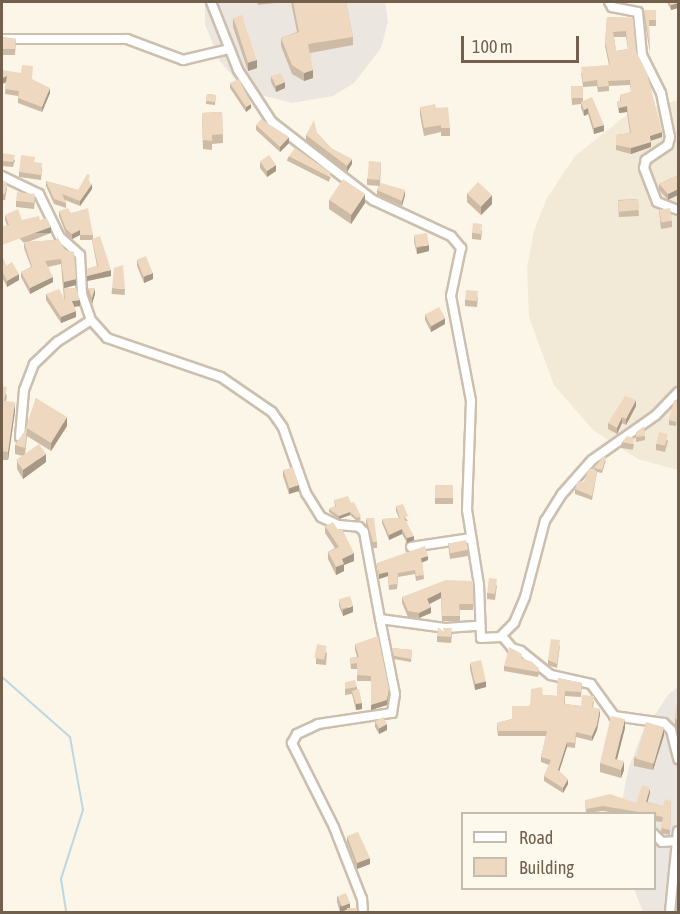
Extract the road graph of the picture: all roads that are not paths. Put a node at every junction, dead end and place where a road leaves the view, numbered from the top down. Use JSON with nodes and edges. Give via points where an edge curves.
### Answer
{"nodes":[{"id":1,"x":212,"y":2,"type":"edge"},
{"id":2,"x":609,"y":2,"type":"edge"},
{"id":3,"x":2,"y":39,"type":"edge"},
{"id":4,"x":229,"y":49,"type":"junction"},
{"id":5,"x":2,"y":176,"type":"edge"},
{"id":6,"x":678,"y":210,"type":"edge"},
{"id":7,"x":91,"y":320,"type":"junction"},
{"id":8,"x":678,"y":392,"type":"edge"},
{"id":9,"x":20,"y":437,"type":"edge"},
{"id":10,"x":471,"y":538,"type":"junction"},
{"id":11,"x":411,"y":547,"type":"dead end"},
{"id":12,"x":380,"y":619,"type":"junction"},
{"id":13,"x":478,"y":626,"type":"junction"},
{"id":14,"x":502,"y":636,"type":"junction"},
{"id":15,"x":678,"y":759,"type":"edge"},
{"id":16,"x":678,"y":831,"type":"edge"},
{"id":17,"x":656,"y":836,"type":"edge"},
{"id":18,"x":677,"y":841,"type":"junction"},
{"id":19,"x":363,"y":912,"type":"edge"},
{"id":20,"x":670,"y":912,"type":"edge"}],
"edges":[{"from":1,"to":4,"type":"street"},
{"from":2,"to":6,"type":"street","via":[[612,7],[638,12],[642,56],[661,93],[670,137],[668,145],[646,160],[644,168],[657,202]]},
{"from":3,"to":4,"type":"street","via":[[127,39],[183,60]]},
{"from":4,"to":10,"type":"street","via":[[258,106],[291,139],[373,200],[451,236],[459,245],[461,255],[451,296],[471,401],[467,499]]},
{"from":5,"to":7,"type":"street","via":[[39,194],[60,237],[81,255],[82,294]]},
{"from":7,"to":9,"type":"street","via":[[57,342],[34,364],[24,390]]},
{"from":7,"to":12,"type":"street","via":[[113,342],[221,377],[272,412],[283,428],[306,493],[321,517],[338,525],[359,526],[364,532]]},
{"from":8,"to":14,"type":"street","via":[[656,415],[592,460],[562,494],[542,529],[521,608]]},
{"from":10,"to":11,"type":"street"},
{"from":10,"to":13,"type":"street","via":[[480,592]]},
{"from":12,"to":13,"type":"street","via":[[446,628]]},
{"from":12,"to":19,"type":"street","via":[[395,694],[392,713],[318,724],[297,734],[292,743],[334,827],[362,899]]},
{"from":13,"to":14,"type":"street","via":[[484,639]]},
{"from":14,"to":15,"type":"street","via":[[512,648],[551,675],[591,684],[614,716],[664,723],[671,730]]},
{"from":16,"to":18,"type":"street"},
{"from":17,"to":18,"type":"street","via":[[662,842]]},
{"from":18,"to":20,"type":"street"}]}
